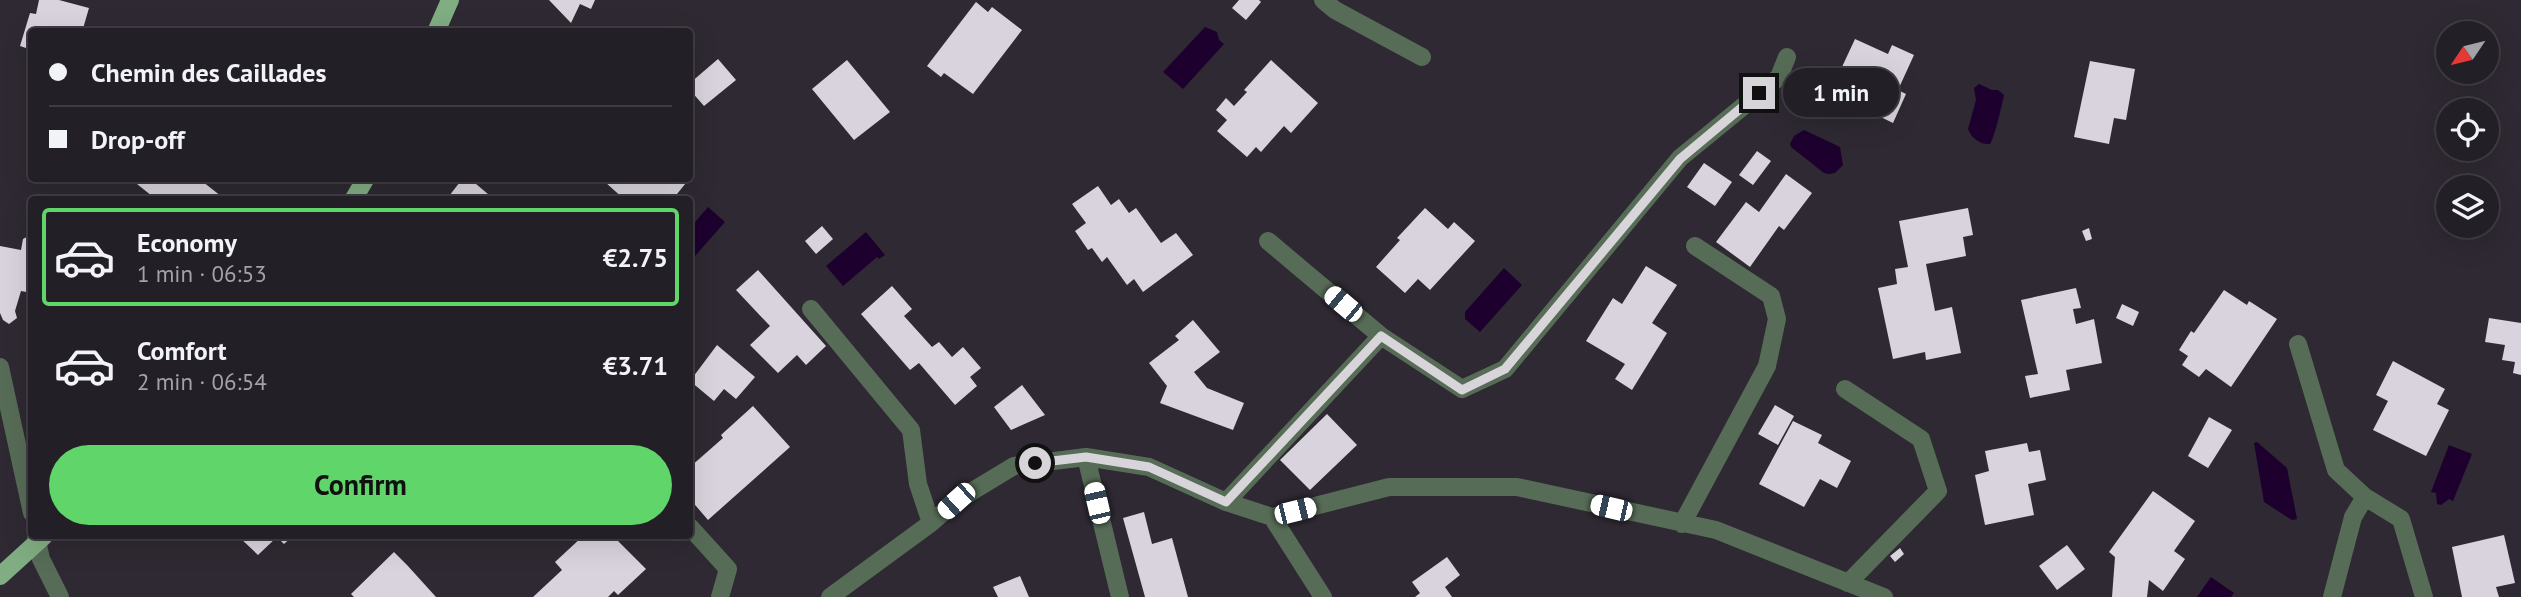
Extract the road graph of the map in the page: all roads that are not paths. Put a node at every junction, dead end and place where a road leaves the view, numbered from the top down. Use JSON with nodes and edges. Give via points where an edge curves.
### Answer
{"nodes":[{"id":1,"x":450,"y":0,"type":"edge"},
{"id":2,"x":1323,"y":0,"type":"edge"},
{"id":3,"x":438,"y":28,"type":"edge"},
{"id":4,"x":1422,"y":57,"type":"dead end"},
{"id":5,"x":1787,"y":57,"type":"dead end"},
{"id":6,"x":1268,"y":240,"type":"dead end"},
{"id":7,"x":1695,"y":246,"type":"dead end"},
{"id":8,"x":811,"y":309,"type":"dead end"},
{"id":9,"x":1381,"y":336,"type":"junction"},
{"id":10,"x":2298,"y":344,"type":"dead end"},
{"id":11,"x":0,"y":367,"type":"edge"},
{"id":12,"x":1845,"y":389,"type":"dead end"},
{"id":13,"x":1086,"y":457,"type":"junction"},
{"id":14,"x":28,"y":495,"type":"edge"},
{"id":15,"x":2365,"y":497,"type":"junction"},
{"id":16,"x":1226,"y":502,"type":"junction"},
{"id":17,"x":1272,"y":517,"type":"junction"},
{"id":18,"x":931,"y":523,"type":"junction"},
{"id":19,"x":1682,"y":524,"type":"junction"},
{"id":20,"x":693,"y":530,"type":"edge"},
{"id":21,"x":39,"y":539,"type":"edge"},
{"id":22,"x":40,"y":539,"type":"edge"},
{"id":23,"x":0,"y":576,"type":"edge"},
{"id":24,"x":1848,"y":583,"type":"junction"},
{"id":25,"x":60,"y":597,"type":"edge"},
{"id":26,"x":720,"y":597,"type":"edge"},
{"id":27,"x":830,"y":597,"type":"edge"},
{"id":28,"x":1120,"y":597,"type":"edge"},
{"id":29,"x":1323,"y":597,"type":"edge"},
{"id":30,"x":1884,"y":597,"type":"edge"},
{"id":31,"x":2332,"y":597,"type":"edge"},
{"id":32,"x":2424,"y":597,"type":"edge"}],
"edges":[{"from":1,"to":3,"type":"main road"},
{"from":2,"to":4,"type":"street"},
{"from":5,"to":9,"type":"street","via":[[1779,77],[1680,159],[1505,369],[1462,390]]},
{"from":6,"to":9,"type":"street"},
{"from":7,"to":19,"type":"street","via":[[1771,296],[1777,319],[1767,366]]},
{"from":8,"to":18,"type":"street","via":[[911,430],[918,484]]},
{"from":9,"to":16,"type":"street"},
{"from":10,"to":15,"type":"street","via":[[2336,470]]},
{"from":11,"to":14,"type":"street"},
{"from":12,"to":24,"type":"street","via":[[1921,439],[1938,491]]},
{"from":13,"to":16,"type":"street","via":[[1149,467]]},
{"from":13,"to":18,"type":"street","via":[[1014,466],[956,501]]},
{"from":13,"to":28,"type":"street"},
{"from":15,"to":31,"type":"street","via":[[2353,517]]},
{"from":15,"to":32,"type":"street","via":[[2401,519]]},
{"from":16,"to":17,"type":"street"},
{"from":17,"to":19,"type":"street","via":[[1390,487],[1517,487]]},
{"from":17,"to":29,"type":"street"},
{"from":18,"to":27,"type":"street"},
{"from":19,"to":24,"type":"street","via":[[1716,530]]},
{"from":20,"to":26,"type":"street","via":[[728,569]]},
{"from":21,"to":23,"type":"main road"},
{"from":22,"to":25,"type":"street","via":[[41,559]]},
{"from":24,"to":30,"type":"street"}]}
